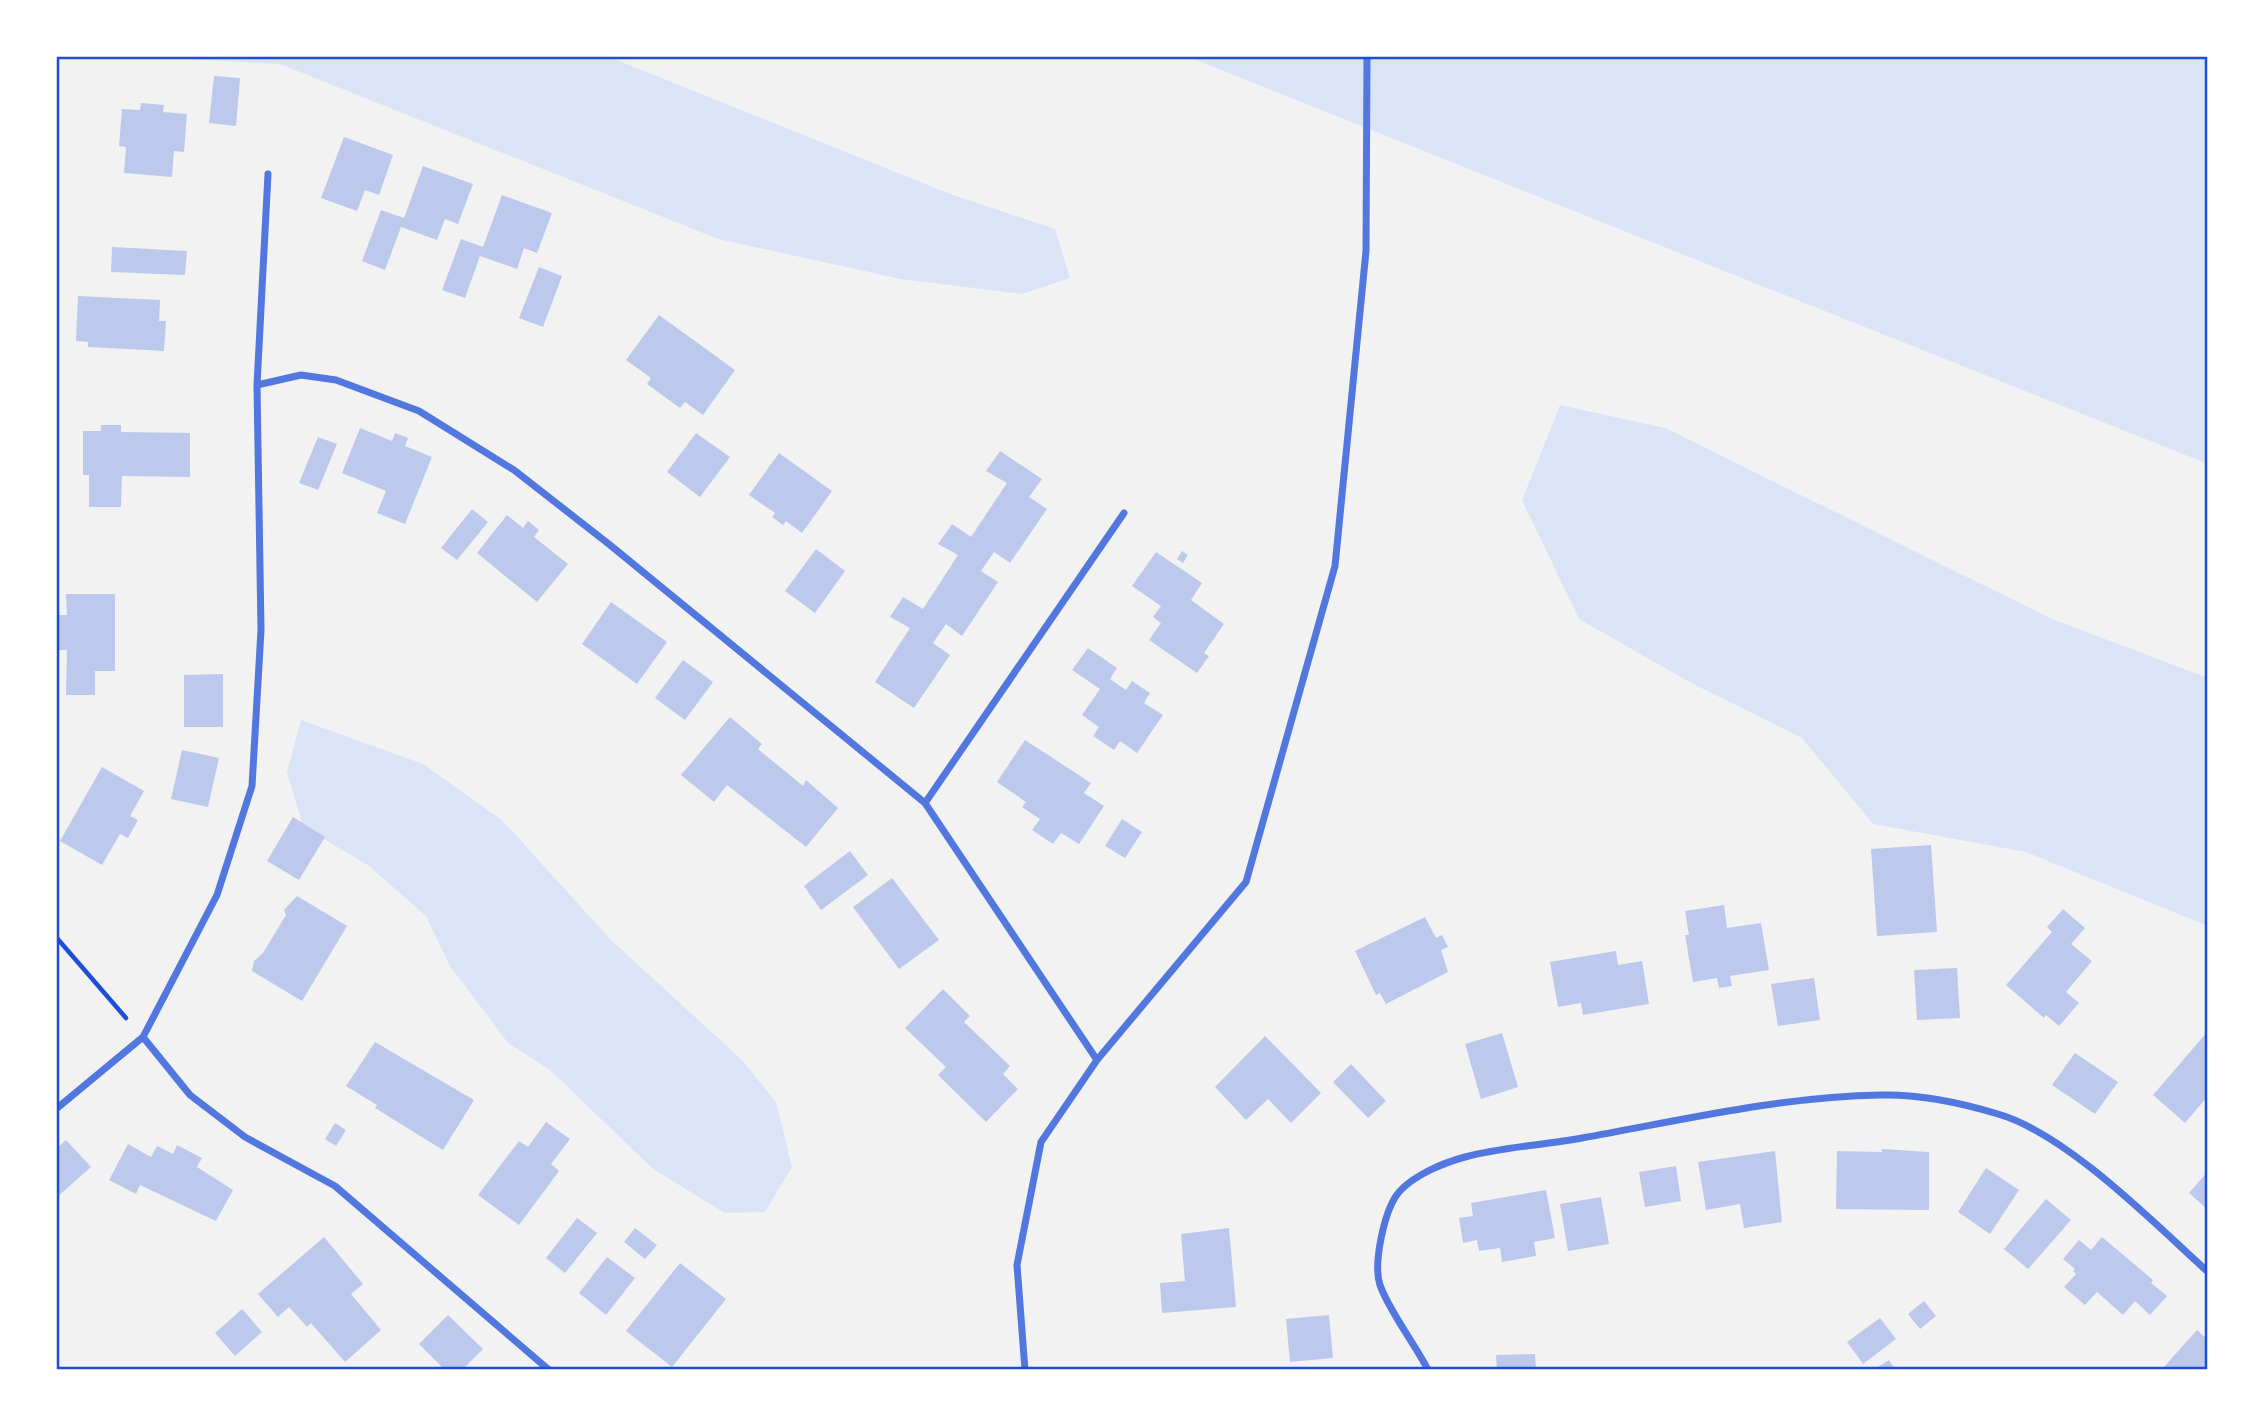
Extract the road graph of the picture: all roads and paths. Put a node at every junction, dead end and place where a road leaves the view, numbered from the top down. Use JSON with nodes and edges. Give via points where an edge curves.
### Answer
{"nodes":[{"id":1,"x":1367,"y":56,"type":"edge"},
{"id":2,"x":268,"y":174,"type":"dead end"},
{"id":3,"x":257,"y":385,"type":"junction"},
{"id":4,"x":1124,"y":513,"type":"dead end"},
{"id":5,"x":925,"y":803,"type":"junction"},
{"id":6,"x":56,"y":937,"type":"edge"},
{"id":7,"x":143,"y":1037,"type":"junction"},
{"id":8,"x":1097,"y":1060,"type":"junction"},
{"id":9,"x":56,"y":1108,"type":"edge"},
{"id":10,"x":2208,"y":1272,"type":"edge"},
{"id":11,"x":549,"y":1370,"type":"edge"},
{"id":12,"x":1025,"y":1370,"type":"edge"},
{"id":13,"x":1428,"y":1370,"type":"edge"}],
"edges":[{"from":1,"to":8,"type":"street","via":[[1366,251],[1335,566],[1246,882]]},
{"from":2,"to":3,"type":"street"},
{"from":3,"to":5,"type":"street","via":[[300,375],[336,380],[419,411],[504,463]]},
{"from":3,"to":7,"type":"street","via":[[261,630],[253,786],[217,895]]},
{"from":4,"to":5,"type":"street"},
{"from":5,"to":8,"type":"street"},
{"from":6,"to":7,"type":"path"},
{"from":7,"to":9,"type":"street"},
{"from":7,"to":11,"type":"street","via":[[190,1095],[244,1137],[335,1186]]},
{"from":8,"to":12,"type":"street","via":[[1041,1142],[1017,1265]]},
{"from":10,"to":13,"type":"street","via":[[2106,1181],[2040,1134],[2001,1114],[1885,1095],[1810,1098],[1465,1157],[1422,1174],[1398,1193],[1380,1237],[1380,1284]]}]}
